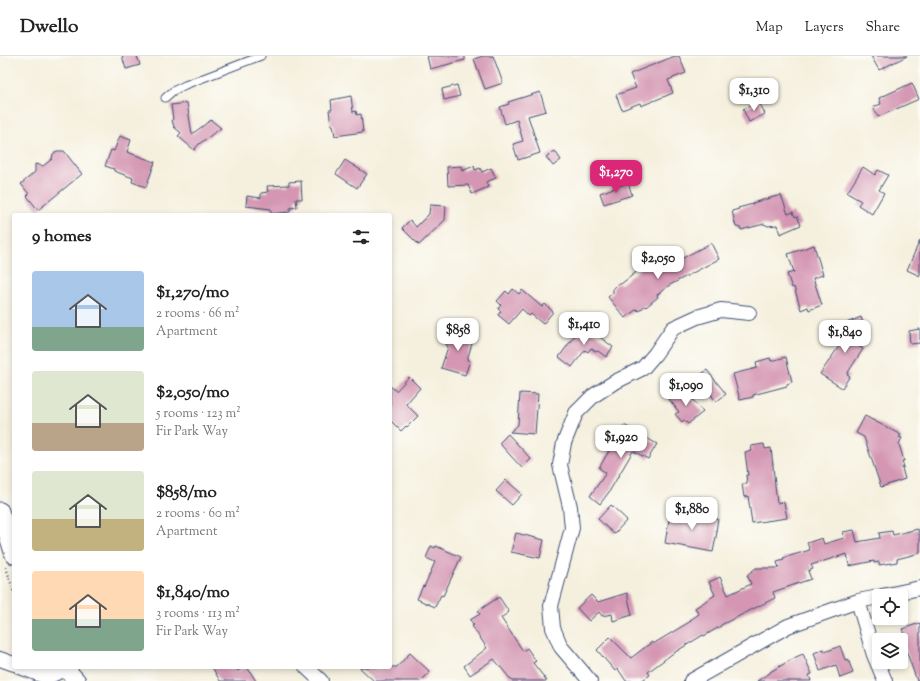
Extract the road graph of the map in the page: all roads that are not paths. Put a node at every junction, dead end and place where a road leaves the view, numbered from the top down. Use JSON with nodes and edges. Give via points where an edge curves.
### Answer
{"nodes":[{"id":1,"x":261,"y":56,"type":"edge"},
{"id":2,"x":165,"y":98,"type":"dead end"},
{"id":3,"x":748,"y":313,"type":"dead end"},
{"id":4,"x":0,"y":511,"type":"edge"},
{"id":5,"x":9,"y":558,"type":"edge"},
{"id":6,"x":920,"y":588,"type":"edge"},
{"id":7,"x":908,"y":590,"type":"edge"},
{"id":8,"x":872,"y":598,"type":"edge"},
{"id":9,"x":858,"y":601,"type":"junction"},
{"id":10,"x":0,"y":659,"type":"edge"},
{"id":11,"x":12,"y":663,"type":"edge"},
{"id":12,"x":25,"y":669,"type":"edge"},
{"id":13,"x":308,"y":669,"type":"edge"},
{"id":14,"x":69,"y":672,"type":"edge"},
{"id":15,"x":321,"y":681,"type":"edge"},
{"id":16,"x":590,"y":681,"type":"edge"},
{"id":17,"x":691,"y":681,"type":"edge"},
{"id":18,"x":885,"y":681,"type":"edge"}],
"edges":[{"from":1,"to":2,"type":"lane","via":[[185,84]]},
{"from":3,"to":16,"type":"street","via":[[721,310],[673,328],[643,368],[593,396],[576,413],[564,443],[560,465],[572,528],[551,606],[553,628],[561,646]]},
{"from":4,"to":5,"type":"street"},
{"from":6,"to":7,"type":"street"},
{"from":8,"to":9,"type":"street"},
{"from":9,"to":17,"type":"street","via":[[788,626]]},
{"from":9,"to":18,"type":"street","via":[[874,655]]},
{"from":10,"to":11,"type":"street"},
{"from":12,"to":14,"type":"street","via":[[50,676]]},
{"from":13,"to":15,"type":"street"}]}
